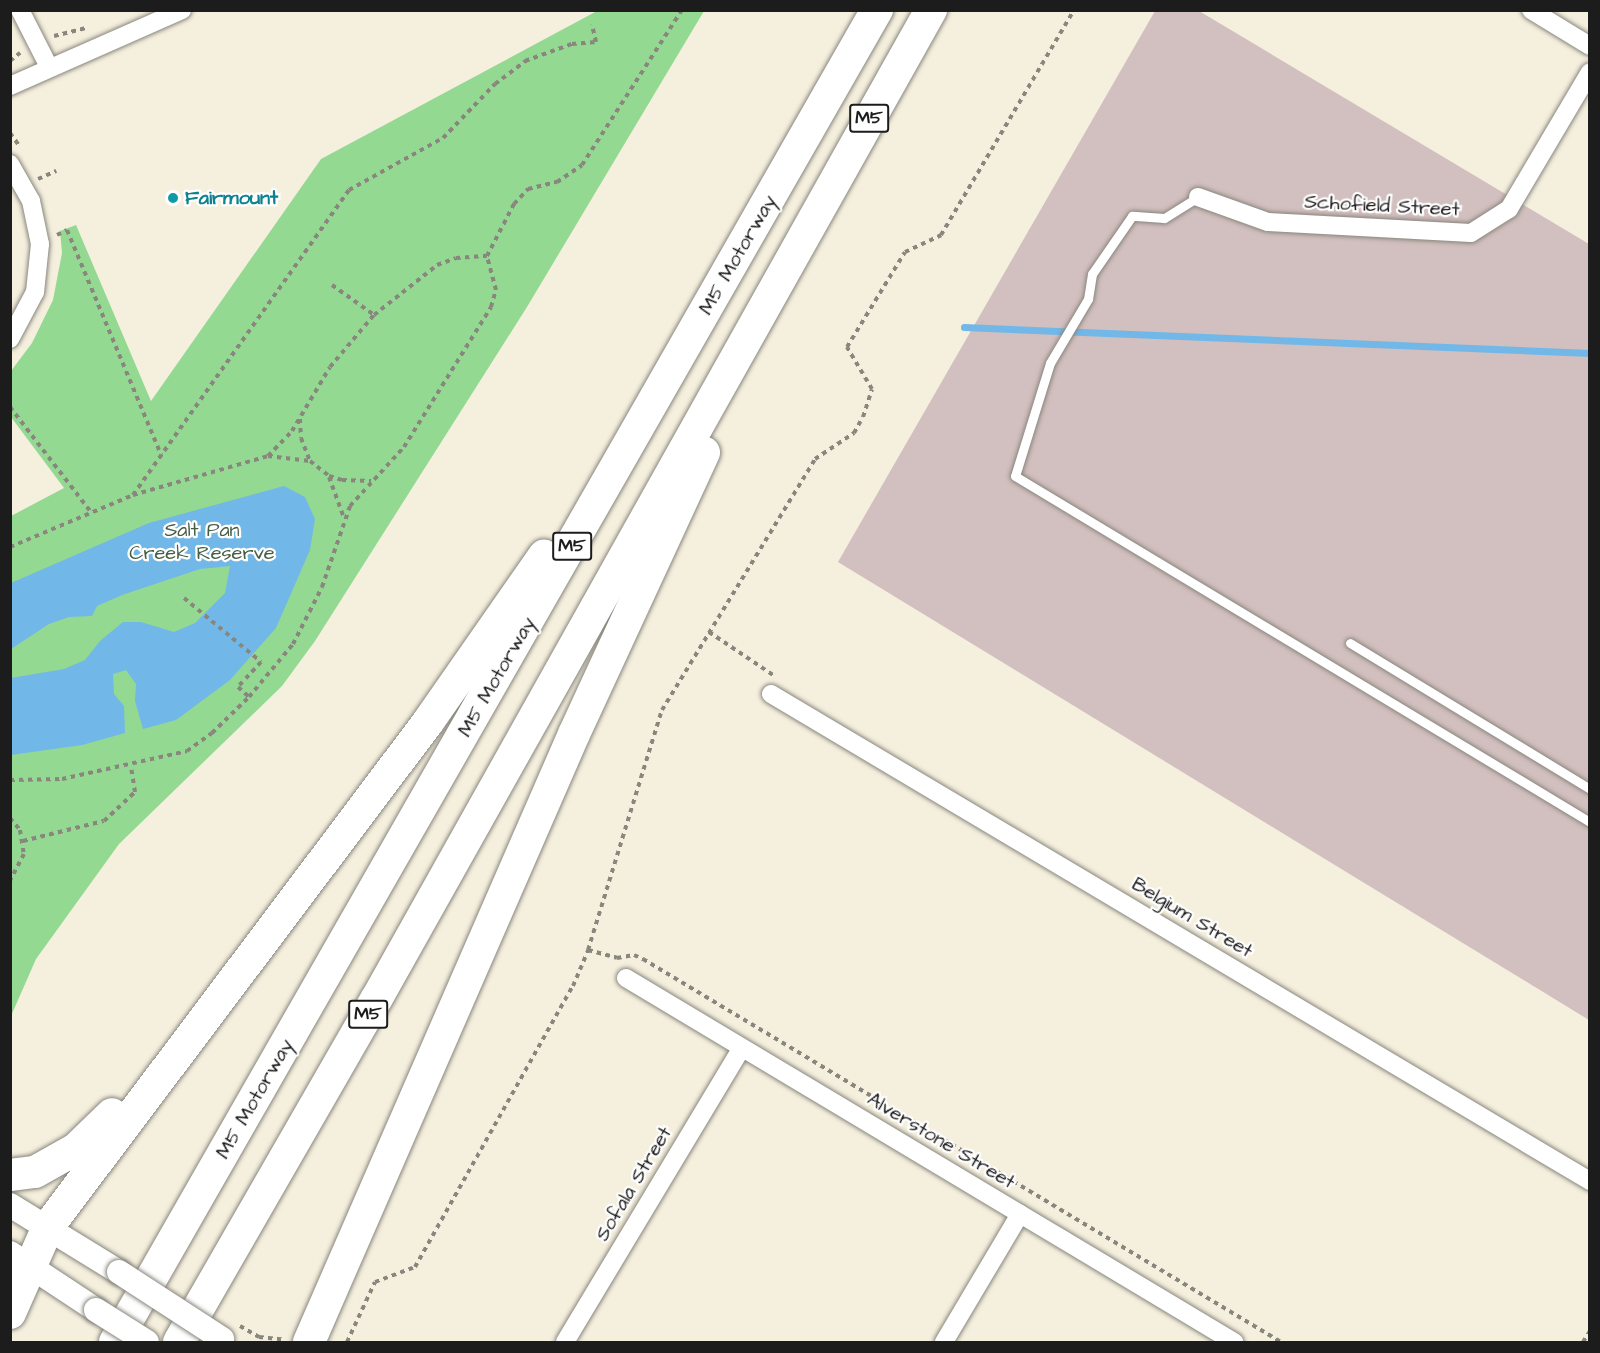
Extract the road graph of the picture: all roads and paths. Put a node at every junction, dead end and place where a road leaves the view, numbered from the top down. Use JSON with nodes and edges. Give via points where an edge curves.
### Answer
{"nodes":[{"id":1,"x":20,"y":10,"type":"edge"},
{"id":2,"x":182,"y":10,"type":"edge"},
{"id":3,"x":682,"y":10,"type":"edge"},
{"id":4,"x":877,"y":10,"type":"edge"},
{"id":5,"x":931,"y":10,"type":"edge"},
{"id":6,"x":1074,"y":10,"type":"edge"},
{"id":7,"x":1531,"y":10,"type":"edge"},
{"id":8,"x":592,"y":24,"type":"dead end"},
{"id":9,"x":91,"y":27,"type":"dead end"},
{"id":10,"x":37,"y":44,"type":"junction"},
{"id":11,"x":1590,"y":46,"type":"edge"},
{"id":12,"x":10,"y":62,"type":"edge"},
{"id":13,"x":49,"y":67,"type":"junction"},
{"id":14,"x":1590,"y":72,"type":"edge"},
{"id":15,"x":10,"y":86,"type":"edge"},
{"id":16,"x":10,"y":133,"type":"edge"},
{"id":17,"x":17,"y":157,"type":"edge"},
{"id":18,"x":35,"y":169,"type":"dead end"},
{"id":19,"x":56,"y":171,"type":"dead end"},
{"id":20,"x":46,"y":175,"type":"dead end"},
{"id":21,"x":43,"y":188,"type":"dead end"},
{"id":22,"x":1198,"y":197,"type":"joint"},
{"id":23,"x":809,"y":226,"type":"junction"},
{"id":24,"x":53,"y":227,"type":"dead end"},
{"id":25,"x":487,"y":256,"type":"junction"},
{"id":26,"x":332,"y":285,"type":"dead end"},
{"id":27,"x":706,"y":309,"type":"junction"},
{"id":28,"x":374,"y":315,"type":"junction"},
{"id":29,"x":10,"y":339,"type":"edge"},
{"id":30,"x":10,"y":407,"type":"edge"},
{"id":31,"x":300,"y":419,"type":"junction"},
{"id":32,"x":160,"y":455,"type":"junction"},
{"id":33,"x":268,"y":456,"type":"junction"},
{"id":34,"x":310,"y":461,"type":"junction"},
{"id":35,"x":329,"y":476,"type":"junction"},
{"id":36,"x":371,"y":481,"type":"junction"},
{"id":37,"x":133,"y":495,"type":"junction"},
{"id":38,"x":90,"y":511,"type":"junction"},
{"id":39,"x":344,"y":519,"type":"junction"},
{"id":40,"x":10,"y":548,"type":"edge"},
{"id":41,"x":184,"y":598,"type":"dead end"},
{"id":42,"x":709,"y":632,"type":"junction"},
{"id":43,"x":1350,"y":643,"type":"dead end"},
{"id":44,"x":771,"y":694,"type":"joint"},
{"id":45,"x":249,"y":697,"type":"junction"},
{"id":46,"x":131,"y":766,"type":"junction"},
{"id":47,"x":10,"y":780,"type":"edge"},
{"id":48,"x":1590,"y":789,"type":"edge"},
{"id":49,"x":10,"y":818,"type":"edge"},
{"id":50,"x":1590,"y":822,"type":"edge"},
{"id":51,"x":23,"y":841,"type":"junction"},
{"id":52,"x":10,"y":880,"type":"edge"},
{"id":53,"x":588,"y":950,"type":"junction"},
{"id":54,"x":626,"y":978,"type":"dead end"},
{"id":55,"x":214,"y":1002,"type":"junction"},
{"id":56,"x":741,"y":1049,"type":"junction"},
{"id":57,"x":10,"y":1175,"type":"edge"},
{"id":58,"x":1590,"y":1181,"type":"edge"},
{"id":59,"x":10,"y":1204,"type":"edge"},
{"id":60,"x":1020,"y":1215,"type":"junction"},
{"id":61,"x":48,"y":1227,"type":"junction"},
{"id":62,"x":21,"y":1259,"type":"edge"},
{"id":63,"x":10,"y":1313,"type":"edge"},
{"id":64,"x":1590,"y":1331,"type":"edge"},
{"id":65,"x":227,"y":1334,"type":"edge"},
{"id":66,"x":298,"y":1341,"type":"edge"},
{"id":67,"x":115,"y":1342,"type":"edge"},
{"id":68,"x":147,"y":1342,"type":"edge"},
{"id":69,"x":178,"y":1342,"type":"edge"},
{"id":70,"x":347,"y":1342,"type":"edge"},
{"id":71,"x":565,"y":1342,"type":"edge"},
{"id":72,"x":944,"y":1342,"type":"edge"},
{"id":73,"x":1233,"y":1342,"type":"edge"},
{"id":74,"x":1281,"y":1342,"type":"edge"},
{"id":75,"x":1583,"y":1342,"type":"edge"}],
"edges":[{"from":1,"to":10,"type":"street"},
{"from":2,"to":13,"type":"street"},
{"from":3,"to":25,"type":"path","via":[[582,165],[556,182],[528,189],[513,204]]},
{"from":4,"to":27,"type":"highway","name":"M5 Motorway","number":"M5"},
{"from":5,"to":23,"type":"highway","number":"M5"},
{"from":6,"to":42,"type":"path","via":[[940,236],[905,252],[848,347],[872,389],[854,433],[815,459]]},
{"from":7,"to":11,"type":"street"},
{"from":8,"to":32,"type":"path","via":[[596,42],[564,46],[525,61],[495,84],[443,138],[349,190]]},
{"from":9,"to":10,"type":"path"},
{"from":10,"to":12,"type":"path"},
{"from":10,"to":13,"type":"street"},
{"from":13,"to":15,"type":"street"},
{"from":14,"to":22,"type":"street","name":"Schofield Street","via":[[1509,209],[1471,233],[1268,222]]},
{"from":16,"to":17,"type":"path"},
{"from":17,"to":29,"type":"street","via":[[40,244],[35,292]]},
{"from":18,"to":21,"type":"path"},
{"from":19,"to":20,"type":"path"},
{"from":22,"to":50,"type":"lane","via":[[1164,218],[1132,216],[1092,274],[1088,299],[1050,363],[1015,476]]},
{"from":23,"to":66,"type":"highway"},
{"from":23,"to":69,"type":"highway","number":"M5","via":[[377,998]]},
{"from":24,"to":32,"type":"path","via":[[56,235],[67,230]]},
{"from":25,"to":28,"type":"path","via":[[456,258],[437,265]]},
{"from":25,"to":36,"type":"path","via":[[496,290],[491,307],[421,423],[394,460]]},
{"from":26,"to":28,"type":"path"},
{"from":27,"to":55,"type":"highway","via":[[520,593],[428,722]]},
{"from":27,"to":67,"type":"highway","name":"M5 Motorway","number":"M5"},
{"from":28,"to":31,"type":"path","via":[[330,367]]},
{"from":30,"to":38,"type":"path"},
{"from":31,"to":33,"type":"path"},
{"from":31,"to":34,"type":"path","via":[[301,438]]},
{"from":32,"to":37,"type":"path"},
{"from":33,"to":34,"type":"path"},
{"from":33,"to":37,"type":"path"},
{"from":34,"to":35,"type":"path"},
{"from":35,"to":36,"type":"path"},
{"from":35,"to":39,"type":"path"},
{"from":36,"to":39,"type":"path"},
{"from":37,"to":38,"type":"path"},
{"from":38,"to":40,"type":"path"},
{"from":39,"to":45,"type":"path","via":[[322,587],[293,644]]},
{"from":41,"to":45,"type":"path","via":[[261,662],[238,687]]},
{"from":42,"to":44,"type":"path","via":[[777,678]]},
{"from":42,"to":53,"type":"path","via":[[662,710]]},
{"from":43,"to":48,"type":"lane"},
{"from":44,"to":58,"type":"street","name":"Belgium Street"},
{"from":45,"to":46,"type":"path","via":[[187,751]]},
{"from":46,"to":47,"type":"path","via":[[62,779]]},
{"from":46,"to":51,"type":"path","via":[[135,792],[105,821]]},
{"from":49,"to":51,"type":"path"},
{"from":51,"to":52,"type":"path","via":[[24,854]]},
{"from":53,"to":70,"type":"path","via":[[573,986],[415,1267],[375,1282]]},
{"from":53,"to":74,"type":"path","via":[[617,958],[643,958]]},
{"from":54,"to":56,"type":"street","name":"Alverstone Street"},
{"from":55,"to":57,"type":"highway","via":[[76,1149],[35,1172]]},
{"from":55,"to":61,"type":"highway"},
{"from":56,"to":60,"type":"street","name":"Alverstone Street"},
{"from":56,"to":71,"type":"street","name":"Sofala Street"},
{"from":59,"to":61,"type":"main road"},
{"from":60,"to":72,"type":"street"},
{"from":60,"to":73,"type":"street","name":"Alverstone Street"},
{"from":61,"to":62,"type":"highway"},
{"from":61,"to":65,"type":"main road","bridge":true},
{"from":62,"to":63,"type":"highway"},
{"from":62,"to":68,"type":"main road","bridge":true},
{"from":64,"to":75,"type":"path"},
{"from":65,"to":66,"type":"path"}]}
